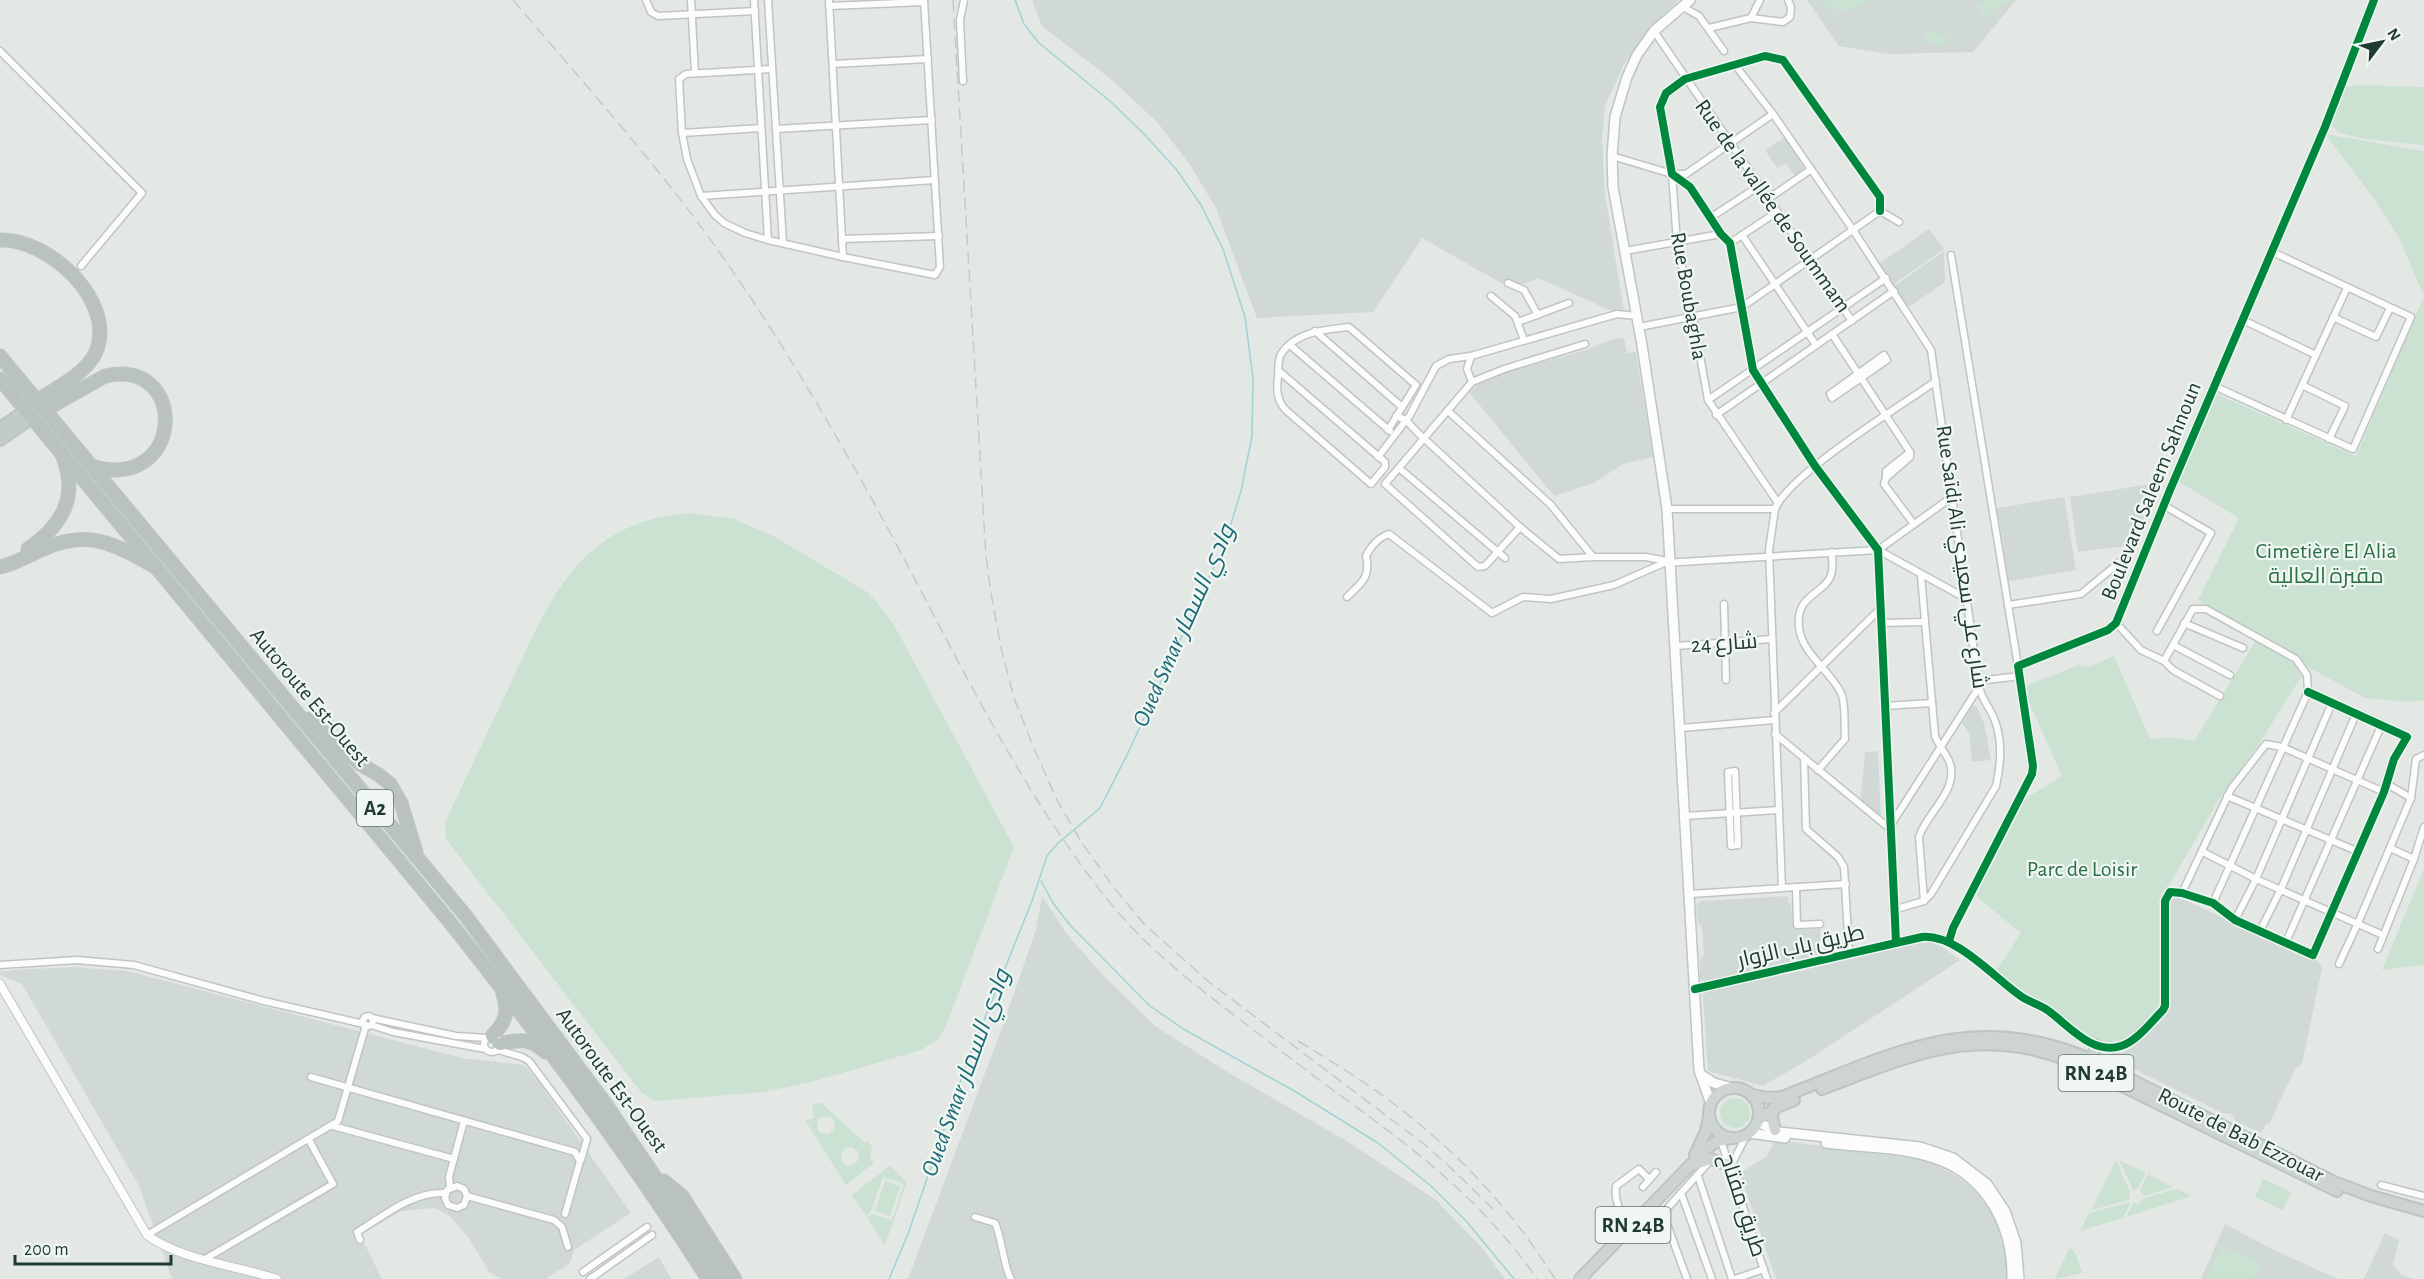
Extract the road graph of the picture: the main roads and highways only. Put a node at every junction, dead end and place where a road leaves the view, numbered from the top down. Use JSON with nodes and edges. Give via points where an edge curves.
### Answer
{"nodes":[{"id":1,"x":1686,"y":3,"type":"edge"},
{"id":2,"x":0,"y":240,"type":"edge"},
{"id":3,"x":0,"y":356,"type":"edge"},
{"id":4,"x":0,"y":379,"type":"edge"},
{"id":5,"x":0,"y":428,"type":"edge"},
{"id":6,"x":0,"y":440,"type":"edge"},
{"id":7,"x":60,"y":451,"type":"junction"},
{"id":8,"x":91,"y":465,"type":"junction"},
{"id":9,"x":0,"y":561,"type":"edge"},
{"id":10,"x":0,"y":567,"type":"edge"},
{"id":11,"x":159,"y":570,"type":"junction"},
{"id":12,"x":296,"y":712,"type":"junction"},
{"id":13,"x":419,"y":862,"type":"junction"},
{"id":14,"x":482,"y":963,"type":"junction"},
{"id":15,"x":2093,"y":1044,"type":"road end"},
{"id":16,"x":1900,"y":1056,"type":"junction"},
{"id":17,"x":2085,"y":1062,"type":"junction"},
{"id":18,"x":567,"y":1073,"type":"junction"},
{"id":19,"x":1700,"y":1074,"type":"junction"},
{"id":20,"x":1732,"y":1088,"type":"junction"},
{"id":21,"x":1751,"y":1095,"type":"junction"},
{"id":22,"x":1710,"y":1107,"type":"junction"},
{"id":23,"x":1774,"y":1108,"type":"junction"},
{"id":24,"x":1757,"y":1121,"type":"junction"},
{"id":25,"x":1775,"y":1130,"type":"junction"},
{"id":26,"x":1748,"y":1133,"type":"junction"},
{"id":27,"x":1724,"y":1137,"type":"junction"},
{"id":28,"x":1731,"y":1166,"type":"road end"},
{"id":29,"x":1689,"y":1168,"type":"junction"},
{"id":30,"x":654,"y":1174,"type":"junction"},
{"id":31,"x":2424,"y":1211,"type":"edge"},
{"id":32,"x":2424,"y":1217,"type":"edge"},
{"id":33,"x":708,"y":1279,"type":"edge"},
{"id":34,"x":724,"y":1279,"type":"edge"},
{"id":35,"x":735,"y":1279,"type":"edge"},
{"id":36,"x":1580,"y":1279,"type":"edge"},
{"id":37,"x":2013,"y":1279,"type":"edge"},
{"id":38,"x":2019,"y":1279,"type":"edge"}],
"edges":[{"from":1,"to":19,"type":"main road","via":[[1654,31],[1637,55],[1615,117],[1612,156],[1613,187],[1667,509]]},
{"from":2,"to":8,"type":"highway","via":[[11,239],[51,255],[70,271],[88,295],[98,322],[99,339],[89,363],[46,402],[124,373],[137,377],[158,393],[164,403],[164,435],[159,447],[139,464],[105,470]]},
{"from":3,"to":8,"type":"highway","name":"Autoroute Est-Ouest","number":"A2"},
{"from":4,"to":7,"type":"highway","name":"Autoroute Est-Ouest","number":"A2"},
{"from":5,"to":6,"type":"highway","via":[[22,418]]},
{"from":7,"to":9,"type":"highway","via":[[69,478],[68,504],[43,538],[29,549]]},
{"from":7,"to":11,"type":"highway","name":"Autoroute Est-Ouest","number":"A2"},
{"from":8,"to":12,"type":"highway","name":"Autoroute Est-Ouest","number":"A2"},
{"from":10,"to":11,"type":"highway","via":[[78,538],[112,543]]},
{"from":11,"to":14,"type":"highway","name":"Autoroute Est-Ouest","number":"A2"},
{"from":12,"to":13,"type":"highway","name":"Autoroute Est-Ouest","number":"A2"},
{"from":12,"to":13,"type":"highway","via":[[390,784],[401,803]]},
{"from":13,"to":30,"type":"highway","name":"Autoroute Est-Ouest","number":"A2","via":[[465,915]]},
{"from":14,"to":18,"type":"highway","name":"Autoroute Est-Ouest","number":"A2"},
{"from":14,"to":18,"type":"highway","via":[[507,1006],[494,1042],[531,1041]]},
{"from":15,"to":17,"type":"main road"},
{"from":16,"to":17,"type":"main road","name":"Route de Bab Ezzouar","number":"RN 24B","via":[[1984,1043],[2036,1049]]},
{"from":16,"to":21,"type":"main road","name":"Route de Bab Ezzouar","via":[[1782,1097]]},
{"from":16,"to":23,"type":"main road","name":"Route de Bab Ezzouar","number":"RN 24B"},
{"from":17,"to":31,"type":"main road","name":"Route de Bab Ezzouar","via":[[2334,1182]]},
{"from":17,"to":32,"type":"main road","name":"Route de Bab Ezzouar","number":"RN 24B","via":[[2327,1186]]},
{"from":18,"to":33,"type":"highway","name":"Autoroute Est-Ouest","number":"A2"},
{"from":19,"to":20,"type":"main road"},
{"from":19,"to":22,"type":"main road"},
{"from":20,"to":21,"type":"main road"},
{"from":20,"to":22,"type":"main road","via":[[1720,1093]]},
{"from":21,"to":24,"type":"main road","via":[[1758,1107]]},
{"from":22,"to":27,"type":"main road","via":[[1712,1126]]},
{"from":22,"to":29,"type":"main road","via":[[1702,1141]]},
{"from":23,"to":24,"type":"main road","name":"Route de Bab Ezzouar","number":"RN 24B"},
{"from":23,"to":25,"type":"main road"},
{"from":24,"to":25,"type":"main road"},
{"from":24,"to":26,"type":"main road"},
{"from":25,"to":38,"type":"main road","via":[[1920,1147],[1965,1165],[1987,1184],[2005,1211],[2016,1243]]},
{"from":26,"to":27,"type":"main road"},
{"from":26,"to":37,"type":"main road","via":[[1918,1154],[1950,1164],[1981,1188],[1999,1213],[2010,1244]]},
{"from":27,"to":29,"type":"main road"},
{"from":28,"to":29,"type":"main road","via":[[1712,1159]]},
{"from":29,"to":36,"type":"main road","number":"RN 24B"},
{"from":30,"to":34,"type":"highway","name":"Autoroute Est-Ouest","number":"A2"},
{"from":30,"to":35,"type":"highway","via":[[682,1196]]}]}
